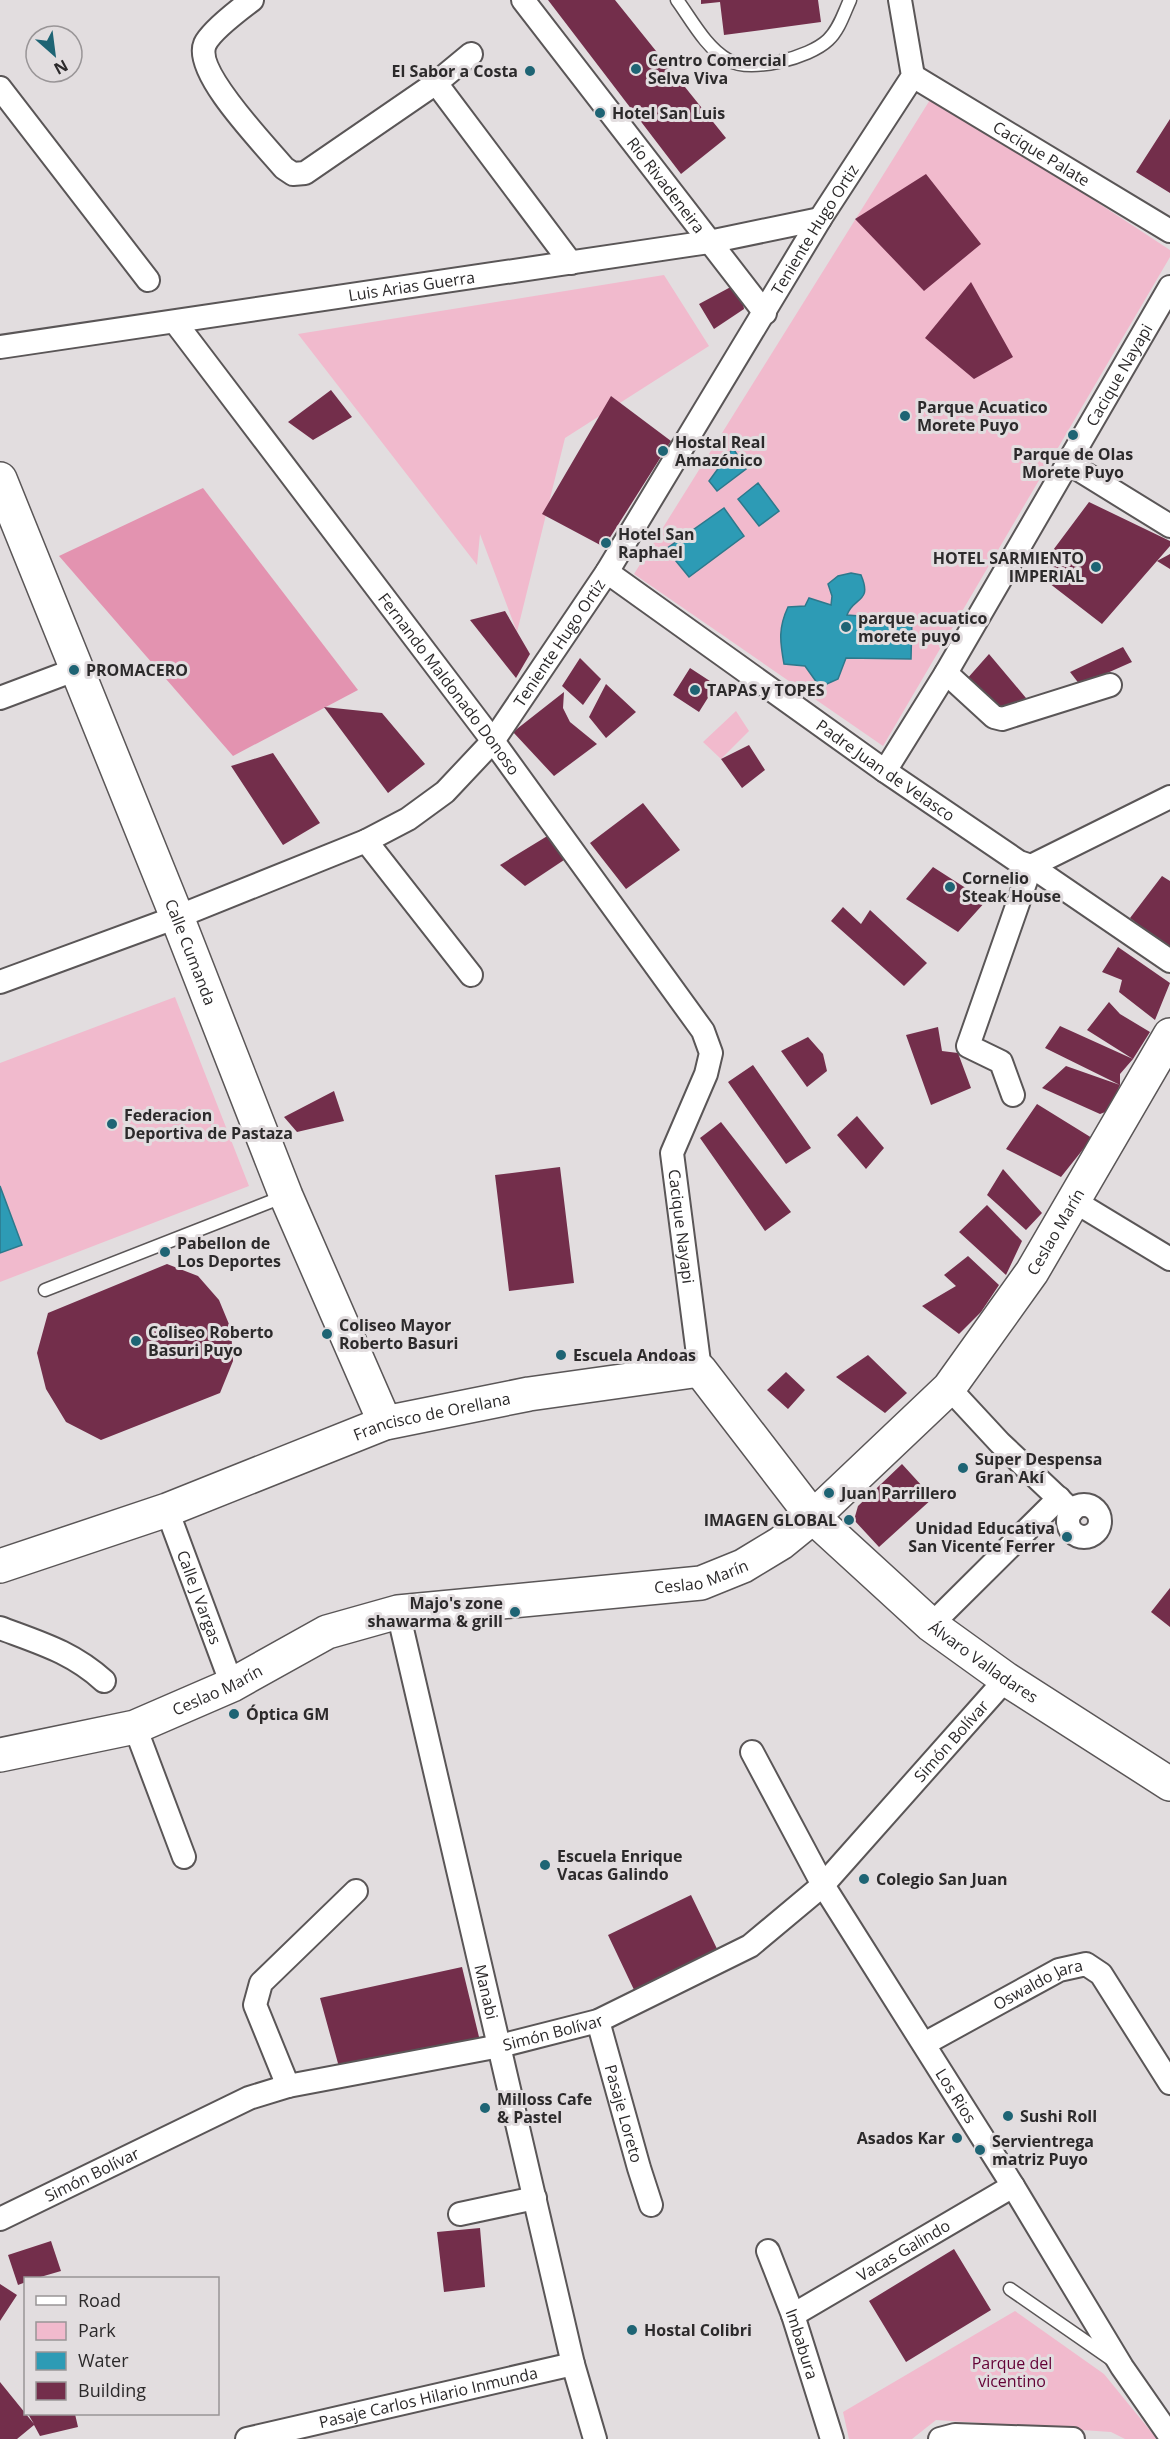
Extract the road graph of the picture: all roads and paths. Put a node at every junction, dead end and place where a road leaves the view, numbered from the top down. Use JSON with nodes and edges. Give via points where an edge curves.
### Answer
{"nodes":[{"id":1,"x":252,"y":0,"type":"edge"},
{"id":2,"x":523,"y":0,"type":"edge"},
{"id":3,"x":677,"y":0,"type":"edge"},
{"id":4,"x":850,"y":0,"type":"edge"},
{"id":5,"x":900,"y":0,"type":"edge"},
{"id":6,"x":471,"y":54,"type":"dead end"},
{"id":7,"x":913,"y":76,"type":"junction"},
{"id":8,"x":436,"y":83,"type":"junction"},
{"id":9,"x":0,"y":88,"type":"edge"},
{"id":10,"x":820,"y":219,"type":"junction"},
{"id":11,"x":1170,"y":231,"type":"edge"},
{"id":12,"x":709,"y":242,"type":"junction"},
{"id":13,"x":571,"y":263,"type":"junction"},
{"id":14,"x":148,"y":280,"type":"dead end"},
{"id":15,"x":1170,"y":287,"type":"edge"},
{"id":16,"x":765,"y":313,"type":"junction"},
{"id":17,"x":175,"y":322,"type":"junction"},
{"id":18,"x":0,"y":347,"type":"edge"},
{"id":19,"x":1068,"y":463,"type":"junction"},
{"id":20,"x":0,"y":480,"type":"edge"},
{"id":21,"x":1170,"y":526,"type":"edge"},
{"id":22,"x":607,"y":572,"type":"junction"},
{"id":23,"x":77,"y":669,"type":"junction"},
{"id":24,"x":946,"y":673,"type":"junction"},
{"id":25,"x":1110,"y":685,"type":"dead end"},
{"id":26,"x":0,"y":698,"type":"edge"},
{"id":27,"x":494,"y":741,"type":"junction"},
{"id":28,"x":885,"y":771,"type":"junction"},
{"id":29,"x":1170,"y":797,"type":"edge"},
{"id":30,"x":366,"y":841,"type":"junction"},
{"id":31,"x":1031,"y":866,"type":"junction"},
{"id":32,"x":177,"y":916,"type":"junction"},
{"id":33,"x":1170,"y":961,"type":"edge"},
{"id":34,"x":471,"y":975,"type":"dead end"},
{"id":35,"x":0,"y":982,"type":"edge"},
{"id":36,"x":1170,"y":1035,"type":"edge"},
{"id":37,"x":711,"y":1053,"type":"joint"},
{"id":38,"x":1013,"y":1095,"type":"dead end"},
{"id":39,"x":286,"y":1196,"type":"junction"},
{"id":40,"x":1074,"y":1201,"type":"junction"},
{"id":41,"x":1170,"y":1259,"type":"edge"},
{"id":42,"x":45,"y":1290,"type":"dead end"},
{"id":43,"x":700,"y":1370,"type":"junction"},
{"id":44,"x":949,"y":1388,"type":"junction"},
{"id":45,"x":385,"y":1423,"type":"junction"},
{"id":46,"x":168,"y":1510,"type":"junction"},
{"id":47,"x":813,"y":1517,"type":"junction"},
{"id":48,"x":0,"y":1566,"type":"edge"},
{"id":49,"x":398,"y":1612,"type":"junction"},
{"id":50,"x":931,"y":1625,"type":"junction"},
{"id":51,"x":0,"y":1628,"type":"edge"},
{"id":52,"x":1006,"y":1679,"type":"junction"},
{"id":53,"x":104,"y":1681,"type":"dead end"},
{"id":54,"x":232,"y":1685,"type":"junction"},
{"id":55,"x":135,"y":1726,"type":"junction"},
{"id":56,"x":752,"y":1752,"type":"dead end"},
{"id":57,"x":0,"y":1755,"type":"edge"},
{"id":58,"x":1170,"y":1784,"type":"edge"},
{"id":59,"x":184,"y":1857,"type":"dead end"},
{"id":60,"x":823,"y":1885,"type":"junction"},
{"id":61,"x":356,"y":1891,"type":"dead end"},
{"id":62,"x":598,"y":2021,"type":"junction"},
{"id":63,"x":924,"y":2044,"type":"junction"},
{"id":64,"x":500,"y":2046,"type":"junction"},
{"id":65,"x":1170,"y":2083,"type":"edge"},
{"id":66,"x":288,"y":2086,"type":"junction"},
{"id":67,"x":1013,"y":2186,"type":"junction"},
{"id":68,"x":535,"y":2198,"type":"junction"},
{"id":69,"x":651,"y":2205,"type":"dead end"},
{"id":70,"x":460,"y":2214,"type":"dead end"},
{"id":71,"x":0,"y":2219,"type":"edge"},
{"id":72,"x":768,"y":2251,"type":"dead end"},
{"id":73,"x":1010,"y":2289,"type":"dead end"},
{"id":74,"x":793,"y":2315,"type":"junction"},
{"id":75,"x":573,"y":2364,"type":"junction"},
{"id":76,"x":1122,"y":2367,"type":"junction"},
{"id":77,"x":1170,"y":2436,"type":"edge"},
{"id":78,"x":247,"y":2439,"type":"edge"},
{"id":79,"x":595,"y":2439,"type":"edge"},
{"id":80,"x":832,"y":2439,"type":"edge"},
{"id":81,"x":940,"y":2439,"type":"edge"},
{"id":82,"x":1073,"y":2439,"type":"edge"}],
"edges":[{"from":1,"to":8,"type":"street","via":[[206,42],[203,57],[219,89],[293,174],[305,173]]},
{"from":2,"to":12,"type":"street","name":"Río Rivadeneira"},
{"from":3,"to":4,"type":"lane","via":[[714,49],[729,61],[770,63],[790,61],[829,40]]},
{"from":5,"to":7,"type":"street"},
{"from":6,"to":8,"type":"street"},
{"from":7,"to":10,"type":"street","name":"Teniente Hugo Ortiz"},
{"from":7,"to":11,"type":"street","name":"Cacique Palate"},
{"from":8,"to":13,"type":"street"},
{"from":9,"to":14,"type":"street"},
{"from":10,"to":12,"type":"street","name":"Luis Arias Guerra"},
{"from":10,"to":16,"type":"street","name":"Teniente Hugo Ortiz"},
{"from":12,"to":13,"type":"street","name":"Luis Arias Guerra"},
{"from":12,"to":16,"type":"street","name":"Río Rivadeneira"},
{"from":13,"to":17,"type":"street","name":"Luis Arias Guerra"},
{"from":15,"to":19,"type":"street","name":"Cacique Nayapi"},
{"from":16,"to":22,"type":"street","name":"Teniente Hugo Ortiz"},
{"from":17,"to":18,"type":"street","name":"Luis Arias Guerra"},
{"from":17,"to":27,"type":"street","name":"Fernando Maldonado Donoso"},
{"from":19,"to":21,"type":"street"},
{"from":19,"to":24,"type":"street","name":"Cacique Nayapi"},
{"from":20,"to":23,"type":"street","name":"Calle Cumanda"},
{"from":22,"to":27,"type":"street","name":"Teniente Hugo Ortiz"},
{"from":22,"to":28,"type":"street","name":"Padre Juan de Velasco"},
{"from":23,"to":26,"type":"street"},
{"from":23,"to":32,"type":"street","name":"Calle Cumanda"},
{"from":24,"to":25,"type":"street","via":[[994,717],[1002,719]]},
{"from":24,"to":28,"type":"street","name":"Cacique Nayapi"},
{"from":27,"to":30,"type":"street","name":"Teniente Hugo Ortiz","via":[[445,792],[408,819]]},
{"from":27,"to":37,"type":"street","name":"Fernando Maldonado Donoso","via":[[703,1031]]},
{"from":28,"to":31,"type":"street","name":"Padre Juan de Velasco","via":[[1019,862]]},
{"from":29,"to":31,"type":"street"},
{"from":30,"to":32,"type":"street","name":"Teniente Hugo Ortiz"},
{"from":30,"to":34,"type":"street"},
{"from":31,"to":33,"type":"street","name":"Padre Juan de Velasco"},
{"from":31,"to":38,"type":"street","via":[[968,1046],[1001,1062]]},
{"from":32,"to":35,"type":"street","name":"Teniente Hugo Ortiz"},
{"from":32,"to":39,"type":"street","name":"Calle Cumanda"},
{"from":36,"to":40,"type":"street","name":"Ceslao Marín"},
{"from":37,"to":43,"type":"street","name":"Cacique Nayapi","via":[[672,1153]]},
{"from":39,"to":42,"type":"lane"},
{"from":39,"to":45,"type":"street","name":"Calle Cumanda"},
{"from":40,"to":41,"type":"street"},
{"from":40,"to":44,"type":"street","name":"Ceslao Marín","via":[[1032,1272]]},
{"from":43,"to":45,"type":"street","name":"Francisco de Orellana","via":[[529,1394]]},
{"from":43,"to":47,"type":"street"},
{"from":44,"to":47,"type":"street","name":"Ceslao Marín"},
{"from":44,"to":50,"type":"street","via":[[1066,1505]]},
{"from":45,"to":46,"type":"street","name":"Francisco de Orellana"},
{"from":46,"to":48,"type":"street","name":"Francisco de Orellana"},
{"from":46,"to":54,"type":"street","name":"Calle J Vargas"},
{"from":47,"to":49,"type":"street","name":"Ceslao Marín","via":[[743,1566],[701,1583]]},
{"from":47,"to":50,"type":"street","name":"Álvaro Valladares"},
{"from":49,"to":54,"type":"street","name":"Ceslao Marín","via":[[327,1632]]},
{"from":49,"to":64,"type":"street","name":"Manabi"},
{"from":50,"to":52,"type":"street","name":"Álvaro Valladares"},
{"from":51,"to":53,"type":"street","via":[[60,1649]]},
{"from":52,"to":58,"type":"street","name":"Álvaro Valladares"},
{"from":52,"to":60,"type":"street","name":"Simón Bolívar"},
{"from":54,"to":55,"type":"street","name":"Ceslao Marín"},
{"from":55,"to":57,"type":"street","name":"Ceslao Marín"},
{"from":55,"to":59,"type":"street"},
{"from":56,"to":60,"type":"street","name":"Los Rios"},
{"from":60,"to":62,"type":"street","name":"Simón Bolívar","via":[[750,1946]]},
{"from":60,"to":63,"type":"street","name":"Los Rios"},
{"from":61,"to":66,"type":"street","via":[[261,1983],[256,1995],[255,2005]]},
{"from":62,"to":64,"type":"street","name":"Simón Bolívar"},
{"from":62,"to":69,"type":"street","name":"Pasaje Loreto"},
{"from":63,"to":65,"type":"street","name":"Oswaldo Jara","via":[[1059,1970],[1086,1964],[1101,1974]]},
{"from":63,"to":67,"type":"street","name":"Los Rios"},
{"from":64,"to":66,"type":"street","name":"Simón Bolívar"},
{"from":64,"to":68,"type":"street","name":"Manabi"},
{"from":66,"to":71,"type":"street","name":"Simón Bolívar","via":[[249,2098]]},
{"from":67,"to":74,"type":"street","name":"Vacas Galindo"},
{"from":67,"to":76,"type":"street","name":"Los Rios"},
{"from":68,"to":70,"type":"street"},
{"from":68,"to":75,"type":"street","name":"Manabi"},
{"from":72,"to":74,"type":"street","name":"Imbabura"},
{"from":73,"to":76,"type":"lane"},
{"from":74,"to":80,"type":"street","name":"Imbabura"},
{"from":75,"to":78,"type":"street","name":"Pasaje Carlos Hilario Inmunda"},
{"from":75,"to":79,"type":"street","name":"Manabi"},
{"from":76,"to":77,"type":"street","name":"Los Rios"},
{"from":81,"to":82,"type":"street","via":[[955,2435]]}]}
